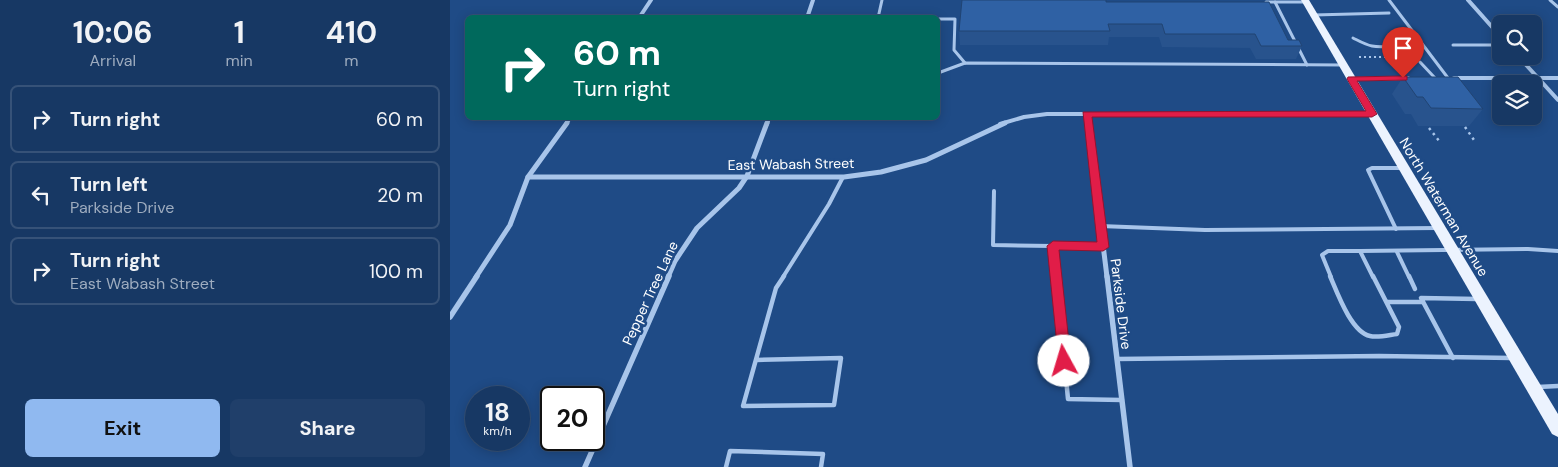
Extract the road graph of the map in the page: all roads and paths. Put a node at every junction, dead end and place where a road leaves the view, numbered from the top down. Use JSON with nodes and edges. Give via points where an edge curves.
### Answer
{"nodes":[{"id":1,"x":652,"y":0,"type":"edge"},
{"id":2,"x":813,"y":0,"type":"edge"},
{"id":3,"x":882,"y":0,"type":"edge"},
{"id":4,"x":1389,"y":0,"type":"edge"},
{"id":5,"x":1468,"y":0,"type":"edge"},
{"id":6,"x":1550,"y":0,"type":"edge"},
{"id":7,"x":1306,"y":1,"type":"edge"},
{"id":8,"x":1257,"y":2,"type":"edge"},
{"id":9,"x":1275,"y":2,"type":"junction"},
{"id":10,"x":1558,"y":7,"type":"edge"},
{"id":11,"x":1389,"y":13,"type":"dead end"},
{"id":12,"x":641,"y":15,"type":"edge"},
{"id":13,"x":808,"y":15,"type":"edge"},
{"id":14,"x":879,"y":15,"type":"edge"},
{"id":15,"x":1314,"y":15,"type":"junction"},
{"id":16,"x":940,"y":19,"type":"edge"},
{"id":17,"x":1492,"y":27,"type":"edge"},
{"id":18,"x":1353,"y":38,"type":"dead end"},
{"id":19,"x":1453,"y":45,"type":"dead end"},
{"id":20,"x":1492,"y":45,"type":"edge"},
{"id":21,"x":1391,"y":62,"type":"dead end"},
{"id":22,"x":1420,"y":62,"type":"dead end"},
{"id":23,"x":964,"y":63,"type":"junction"},
{"id":24,"x":1307,"y":65,"type":"junction"},
{"id":25,"x":1343,"y":65,"type":"junction"},
{"id":26,"x":1526,"y":65,"type":"edge"},
{"id":27,"x":940,"y":72,"type":"edge"},
{"id":28,"x":1535,"y":75,"type":"edge"},
{"id":29,"x":1417,"y":78,"type":"edge"},
{"id":30,"x":1426,"y":78,"type":"edge"},
{"id":31,"x":1434,"y":78,"type":"junction"},
{"id":32,"x":1448,"y":78,"type":"junction"},
{"id":33,"x":1492,"y":78,"type":"edge"},
{"id":34,"x":1542,"y":78,"type":"edge"},
{"id":35,"x":1558,"y":78,"type":"edge"},
{"id":36,"x":1351,"y":79,"type":"junction"},
{"id":37,"x":1542,"y":82,"type":"edge"},
{"id":38,"x":1558,"y":100,"type":"edge"},
{"id":39,"x":1087,"y":114,"type":"junction"},
{"id":40,"x":1372,"y":114,"type":"junction"},
{"id":41,"x":569,"y":120,"type":"edge"},
{"id":42,"x":768,"y":120,"type":"edge"},
{"id":43,"x":1429,"y":128,"type":"dead end"},
{"id":44,"x":1465,"y":128,"type":"dead end"},
{"id":45,"x":1474,"y":140,"type":"dead end"},
{"id":46,"x":1440,"y":142,"type":"dead end"},
{"id":47,"x":1404,"y":168,"type":"junction"},
{"id":48,"x":747,"y":176,"type":"junction"},
{"id":49,"x":528,"y":177,"type":"junction"},
{"id":50,"x":843,"y":177,"type":"junction"},
{"id":51,"x":994,"y":191,"type":"dead end"},
{"id":52,"x":1100,"y":226,"type":"junction"},
{"id":53,"x":1439,"y":228,"type":"junction"},
{"id":54,"x":1396,"y":229,"type":"junction"},
{"id":55,"x":1053,"y":246,"type":"junction"},
{"id":56,"x":1103,"y":247,"type":"junction"},
{"id":57,"x":1452,"y":249,"type":"junction"},
{"id":58,"x":1558,"y":251,"type":"edge"},
{"id":59,"x":1360,"y":252,"type":"junction"},
{"id":60,"x":1397,"y":252,"type":"junction"},
{"id":61,"x":1415,"y":289,"type":"dead end"},
{"id":62,"x":1481,"y":299,"type":"junction"},
{"id":63,"x":1387,"y":302,"type":"junction"},
{"id":64,"x":1423,"y":302,"type":"junction"},
{"id":65,"x":450,"y":317,"type":"edge"},
{"id":66,"x":1453,"y":358,"type":"junction"},
{"id":67,"x":1516,"y":358,"type":"junction"},
{"id":68,"x":1117,"y":359,"type":"junction"},
{"id":69,"x":756,"y":360,"type":"junction"},
{"id":70,"x":1558,"y":386,"type":"edge"},
{"id":71,"x":1533,"y":387,"type":"junction"},
{"id":72,"x":1122,"y":400,"type":"junction"},
{"id":73,"x":1558,"y":429,"type":"edge"},
{"id":74,"x":585,"y":467,"type":"edge"},
{"id":75,"x":726,"y":467,"type":"edge"},
{"id":76,"x":821,"y":467,"type":"edge"},
{"id":77,"x":1130,"y":467,"type":"edge"}],
"edges":[{"from":1,"to":12,"type":"street"},
{"from":2,"to":13,"type":"street"},
{"from":3,"to":14,"type":"lane"},
{"from":4,"to":32,"type":"lane"},
{"from":5,"to":17,"type":"street"},
{"from":6,"to":10,"type":"lane"},
{"from":7,"to":9,"type":"lane"},
{"from":7,"to":15,"type":"main road","name":"North Waterman Avenue"},
{"from":8,"to":9,"type":"lane"},
{"from":9,"to":24,"type":"lane"},
{"from":11,"to":15,"type":"lane"},
{"from":15,"to":25,"type":"main road","name":"North Waterman Avenue"},
{"from":16,"to":23,"type":"lane","via":[[955,19],[954,50]]},
{"from":18,"to":21,"type":"lane","via":[[1372,46],[1401,47],[1409,53],[1410,56],[1404,59]]},
{"from":19,"to":20,"type":"lane"},
{"from":22,"to":31,"type":"lane"},
{"from":23,"to":24,"type":"lane"},
{"from":23,"to":27,"type":"lane"},
{"from":24,"to":25,"type":"lane"},
{"from":25,"to":36,"type":"main road","name":"North Waterman Avenue"},
{"from":26,"to":28,"type":"street"},
{"from":29,"to":36,"type":"street"},
{"from":30,"to":31,"type":"street"},
{"from":31,"to":32,"type":"street"},
{"from":32,"to":33,"type":"street"},
{"from":34,"to":35,"type":"street"},
{"from":36,"to":40,"type":"main road","name":"North Waterman Avenue"},
{"from":37,"to":38,"type":"street"},
{"from":39,"to":40,"type":"street","name":"East Wabash Street"},
{"from":39,"to":50,"type":"street","name":"East Wabash Street","via":[[1024,117],[977,134],[926,160],[881,172]]},
{"from":39,"to":52,"type":"street","name":"Parkside Drive"},
{"from":40,"to":47,"type":"main road","name":"North Waterman Avenue"},
{"from":41,"to":49,"type":"street"},
{"from":42,"to":48,"type":"street","name":"Pepper Tree Lane"},
{"from":43,"to":46,"type":"path"},
{"from":44,"to":45,"type":"path"},
{"from":47,"to":53,"type":"main road","name":"North Waterman Avenue"},
{"from":47,"to":54,"type":"lane","via":[[1368,170],[1369,180]]},
{"from":48,"to":49,"type":"street","name":"East Wabash Street"},
{"from":48,"to":50,"type":"street","name":"East Wabash Street"},
{"from":48,"to":74,"type":"street","name":"Pepper Tree Lane","via":[[739,188],[697,228],[675,260]]},
{"from":49,"to":65,"type":"street","via":[[510,224]]},
{"from":50,"to":69,"type":"lane","via":[[776,288]]},
{"from":51,"to":55,"type":"lane","via":[[993,246]]},
{"from":52,"to":54,"type":"lane","via":[[1205,230]]},
{"from":52,"to":56,"type":"street","name":"Parkside Drive"},
{"from":53,"to":54,"type":"lane"},
{"from":53,"to":57,"type":"main road","name":"North Waterman Avenue"},
{"from":55,"to":56,"type":"lane"},
{"from":55,"to":72,"type":"lane","via":[[1068,400]]},
{"from":56,"to":68,"type":"street","name":"Parkside Drive"},
{"from":57,"to":58,"type":"lane"},
{"from":57,"to":60,"type":"lane"},
{"from":57,"to":62,"type":"main road","name":"North Waterman Avenue"},
{"from":59,"to":60,"type":"lane"},
{"from":59,"to":63,"type":"lane"},
{"from":59,"to":63,"type":"lane","via":[[1328,251],[1322,255],[1346,311],[1368,336],[1397,334],[1398,321]]},
{"from":60,"to":61,"type":"lane"},
{"from":62,"to":64,"type":"lane","via":[[1421,298]]},
{"from":62,"to":67,"type":"main road","name":"North Waterman Avenue"},
{"from":63,"to":64,"type":"lane"},
{"from":64,"to":66,"type":"lane"},
{"from":66,"to":67,"type":"lane"},
{"from":66,"to":68,"type":"lane"},
{"from":67,"to":71,"type":"main road","name":"North Waterman Avenue"},
{"from":68,"to":72,"type":"street","name":"Parkside Drive"},
{"from":69,"to":69,"type":"lane","via":[[743,406],[834,405],[841,358]]},
{"from":70,"to":71,"type":"lane"},
{"from":71,"to":73,"type":"main road","name":"North Waterman Avenue"},
{"from":72,"to":77,"type":"street","name":"Parkside Drive"},
{"from":75,"to":76,"type":"lane","via":[[730,451],[823,454]]}]}
